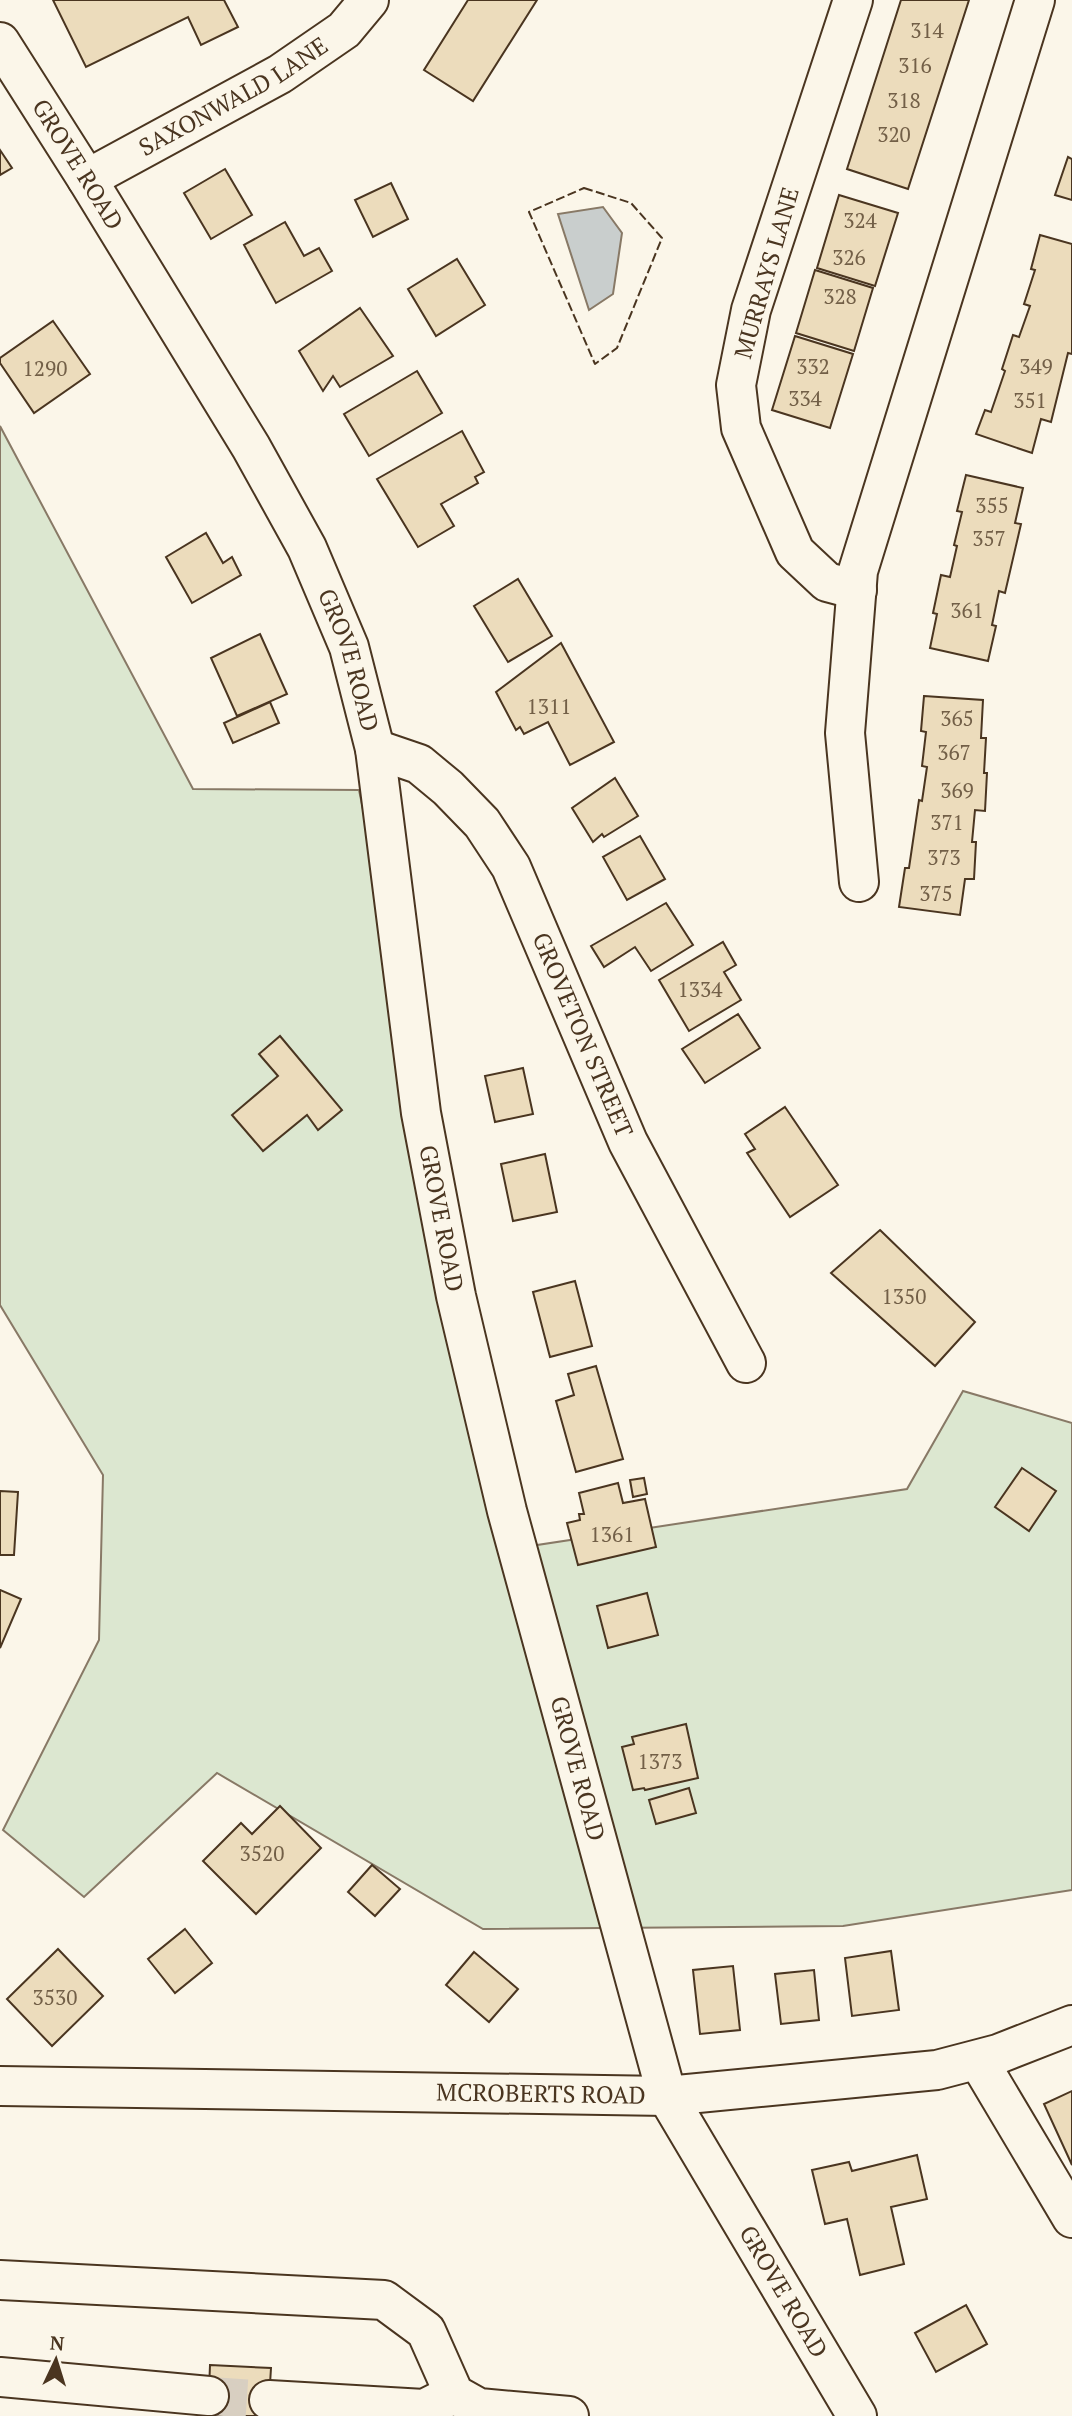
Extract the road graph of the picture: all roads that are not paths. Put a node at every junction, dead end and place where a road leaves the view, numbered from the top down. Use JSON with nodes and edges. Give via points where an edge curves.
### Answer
{"nodes":[{"id":1,"x":369,"y":0,"type":"edge"},
{"id":2,"x":853,"y":0,"type":"edge"},
{"id":3,"x":1035,"y":0,"type":"edge"},
{"id":4,"x":0,"y":42,"type":"edge"},
{"id":5,"x":88,"y":179,"type":"junction"},
{"id":6,"x":857,"y":590,"type":"junction"},
{"id":7,"x":375,"y":749,"type":"junction"},
{"id":8,"x":859,"y":881,"type":"dead end"},
{"id":9,"x":746,"y":1363,"type":"dead end"},
{"id":10,"x":1072,"y":2025,"type":"edge"},
{"id":11,"x":978,"y":2060,"type":"junction"},
{"id":12,"x":0,"y":2086,"type":"edge"},
{"id":13,"x":667,"y":2096,"type":"junction"},
{"id":14,"x":1072,"y":2218,"type":"edge"},
{"id":15,"x":0,"y":2280,"type":"edge"},
{"id":16,"x":0,"y":2377,"type":"edge"},
{"id":17,"x":454,"y":2395,"type":"junction"},
{"id":18,"x":209,"y":2396,"type":"tunnel mouth"},
{"id":19,"x":269,"y":2400,"type":"tunnel mouth"},
{"id":20,"x":569,"y":2416,"type":"edge"},
{"id":21,"x":857,"y":2416,"type":"edge"}],
"edges":[{"from":1,"to":5,"type":"street","name":"SAXONWALD LANE","via":[[344,30],[280,74]]},
{"from":2,"to":6,"type":"street","name":"MURRAYS LANE","via":[[751,310],[736,385],[741,428],[795,552],[827,582]]},
{"from":3,"to":6,"type":"street","via":[[859,571]]},
{"from":4,"to":5,"type":"street","name":"GROVE ROAD"},
{"from":5,"to":7,"type":"street","name":"GROVE ROAD","via":[[307,548],[349,647]]},
{"from":6,"to":8,"type":"street","via":[[845,733]]},
{"from":7,"to":9,"type":"street","name":"GROVETON STREET","via":[[419,764],[448,788],[482,823],[510,867],[628,1142]]},
{"from":7,"to":13,"type":"street","name":"GROVE ROAD","via":[[421,1113],[456,1296],[507,1511]]},
{"from":10,"to":11,"type":"street","name":"MCROBERTS ROAD"},
{"from":11,"to":13,"type":"street","name":"MCROBERTS ROAD","via":[[937,2070]]},
{"from":11,"to":14,"type":"street"},
{"from":12,"to":13,"type":"street","name":"MCROBERTS ROAD"},
{"from":13,"to":21,"type":"street","name":"GROVE ROAD"},
{"from":15,"to":17,"type":"street","via":[[384,2300],[426,2330]]},
{"from":16,"to":18,"type":"street"},
{"from":17,"to":19,"type":"street","via":[[424,2409]]},
{"from":17,"to":20,"type":"street","via":[[479,2408]]}]}
